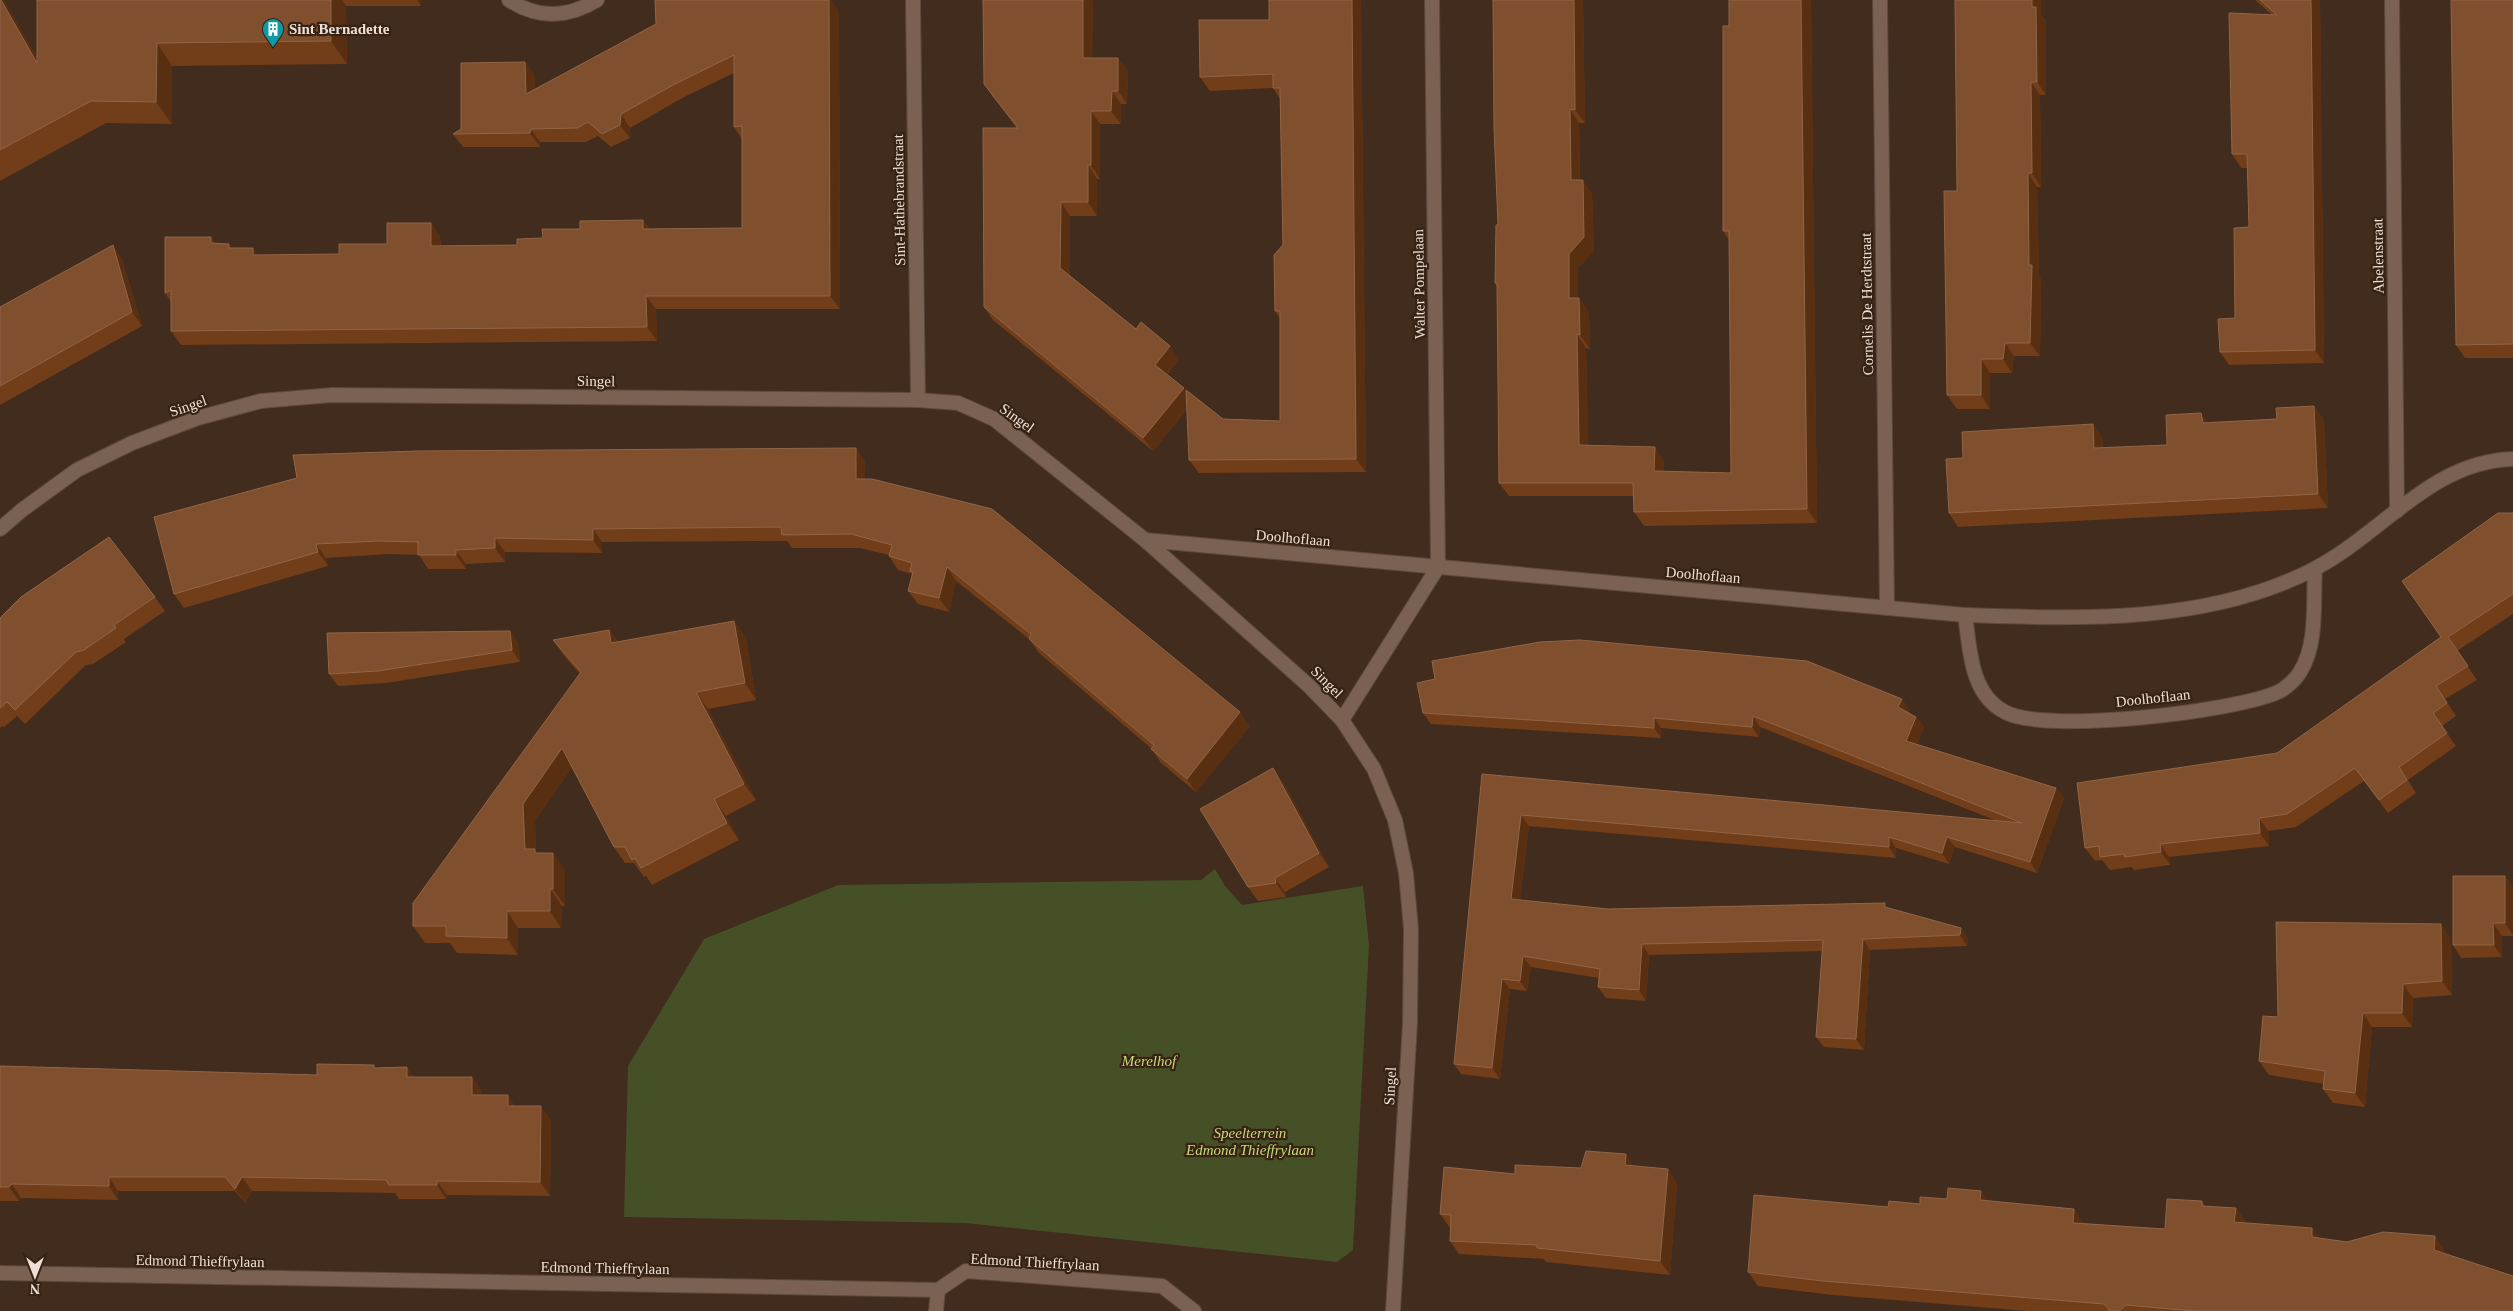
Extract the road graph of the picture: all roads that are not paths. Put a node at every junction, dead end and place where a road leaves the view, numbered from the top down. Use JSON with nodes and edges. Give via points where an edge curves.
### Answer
{"nodes":[{"id":1,"x":509,"y":0,"type":"edge"},
{"id":2,"x":597,"y":0,"type":"edge"},
{"id":3,"x":913,"y":0,"type":"edge"},
{"id":4,"x":1432,"y":0,"type":"edge"},
{"id":5,"x":1880,"y":0,"type":"edge"},
{"id":6,"x":2392,"y":0,"type":"edge"},
{"id":7,"x":918,"y":400,"type":"junction"},
{"id":8,"x":2513,"y":459,"type":"edge"},
{"id":9,"x":2397,"y":511,"type":"junction"},
{"id":10,"x":0,"y":529,"type":"edge"},
{"id":11,"x":1145,"y":540,"type":"junction"},
{"id":12,"x":1438,"y":568,"type":"junction"},
{"id":13,"x":2315,"y":569,"type":"junction"},
{"id":14,"x":1888,"y":608,"type":"junction"},
{"id":15,"x":1965,"y":615,"type":"junction"},
{"id":16,"x":1342,"y":720,"type":"junction"},
{"id":17,"x":0,"y":1273,"type":"edge"},
{"id":18,"x":938,"y":1290,"type":"junction"},
{"id":19,"x":936,"y":1311,"type":"edge"},
{"id":20,"x":1194,"y":1311,"type":"edge"},
{"id":21,"x":1393,"y":1311,"type":"edge"}],
"edges":[{"from":1,"to":2,"type":"street","via":[[542,14],[564,14]]},
{"from":3,"to":7,"type":"street","name":"Sint-Hathebrandstraat"},
{"from":4,"to":12,"type":"street","name":"Walter Pompelaan"},
{"from":5,"to":14,"type":"street","name":"Cornelis De Herdtstraat"},
{"from":6,"to":9,"type":"street","name":"Abelenstraat"},
{"from":7,"to":10,"type":"street","name":"Singel","via":[[332,395],[261,401],[198,418],[77,470]]},
{"from":7,"to":11,"type":"street","name":"Singel","via":[[958,404],[994,418]]},
{"from":8,"to":9,"type":"street","name":"Doolhoflaan","via":[[2464,468],[2436,481]]},
{"from":9,"to":13,"type":"street","name":"Doolhoflaan"},
{"from":11,"to":12,"type":"street","name":"Doolhoflaan"},
{"from":11,"to":16,"type":"street","name":"Singel","via":[[1308,685]]},
{"from":12,"to":14,"type":"street","name":"Doolhoflaan"},
{"from":12,"to":16,"type":"street"},
{"from":13,"to":15,"type":"street","name":"Doolhoflaan","via":[[2259,593],[2186,609],[2067,616]]},
{"from":13,"to":15,"type":"street","name":"Doolhoflaan","via":[[2311,652],[2300,674],[2279,692],[2248,701],[2151,718],[2036,720],[2005,712],[1983,694]]},
{"from":14,"to":15,"type":"street","name":"Doolhoflaan"},
{"from":16,"to":21,"type":"street","name":"Singel","via":[[1374,769],[1395,820],[1408,892],[1410,1023]]},
{"from":17,"to":18,"type":"street","name":"Edmond Thieffrylaan"},
{"from":18,"to":19,"type":"street"},
{"from":18,"to":20,"type":"street","name":"Edmond Thieffrylaan","via":[[966,1271],[1162,1286]]}]}
